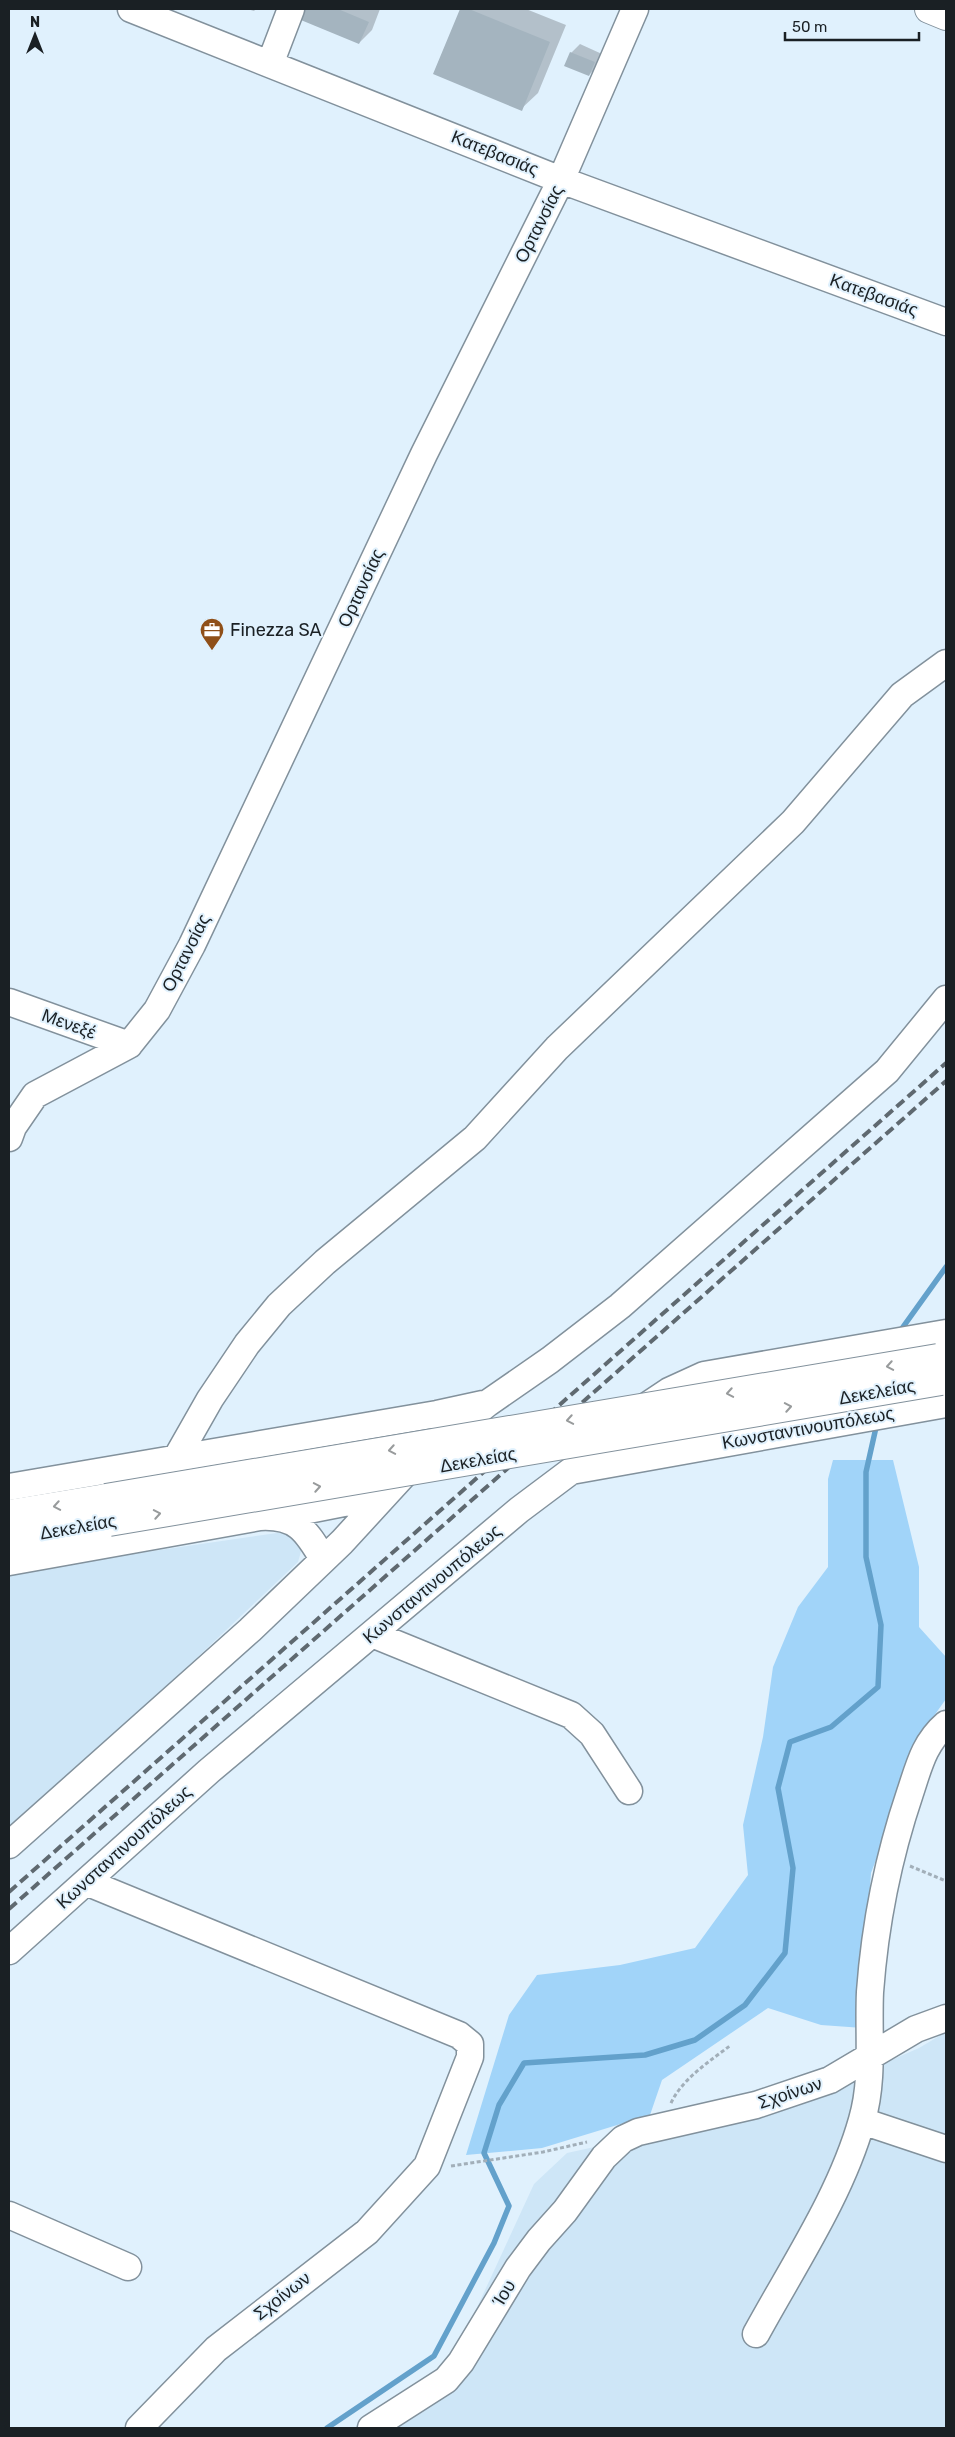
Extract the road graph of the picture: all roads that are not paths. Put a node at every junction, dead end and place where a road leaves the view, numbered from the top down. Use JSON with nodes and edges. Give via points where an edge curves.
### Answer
{"nodes":[{"id":1,"x":131,"y":9,"type":"edge"},
{"id":2,"x":291,"y":9,"type":"edge"},
{"id":3,"x":635,"y":9,"type":"edge"},
{"id":4,"x":928,"y":9,"type":"edge"},
{"id":5,"x":946,"y":16,"type":"edge"},
{"id":6,"x":270,"y":64,"type":"junction"},
{"id":7,"x":562,"y":180,"type":"junction"},
{"id":8,"x":946,"y":322,"type":"edge"},
{"id":9,"x":946,"y":662,"type":"edge"},
{"id":10,"x":946,"y":999,"type":"edge"},
{"id":11,"x":9,"y":1002,"type":"edge"},
{"id":12,"x":129,"y":1045,"type":"junction"},
{"id":13,"x":9,"y":1138,"type":"edge"},
{"id":14,"x":943,"y":1364,"type":"edge"},
{"id":15,"x":488,"y":1403,"type":"junction"},
{"id":16,"x":636,"y":1413,"type":"junction"},
{"id":17,"x":668,"y":1452,"type":"junction"},
{"id":18,"x":177,"y":1457,"type":"junction"},
{"id":19,"x":571,"y":1471,"type":"junction"},
{"id":20,"x":394,"y":1486,"type":"junction"},
{"id":21,"x":9,"y":1487,"type":"edge"},
{"id":22,"x":107,"y":1510,"type":"junction"},
{"id":23,"x":9,"y":1514,"type":"edge"},
{"id":24,"x":278,"y":1516,"type":"junction"},
{"id":25,"x":9,"y":1539,"type":"edge"},
{"id":26,"x":323,"y":1559,"type":"junction"},
{"id":27,"x":9,"y":1562,"type":"edge"},
{"id":28,"x":372,"y":1634,"type":"junction"},
{"id":29,"x":946,"y":1724,"type":"edge"},
{"id":30,"x":629,"y":1791,"type":"dead end"},
{"id":31,"x":9,"y":1845,"type":"edge"},
{"id":32,"x":86,"y":1882,"type":"junction"},
{"id":33,"x":9,"y":1951,"type":"edge"},
{"id":34,"x":946,"y":2018,"type":"edge"},
{"id":35,"x":870,"y":2058,"type":"junction"},
{"id":36,"x":862,"y":2121,"type":"junction"},
{"id":37,"x":623,"y":2139,"type":"joint"},
{"id":38,"x":946,"y":2149,"type":"edge"},
{"id":39,"x":9,"y":2215,"type":"edge"},
{"id":40,"x":128,"y":2267,"type":"dead end"},
{"id":41,"x":756,"y":2334,"type":"dead end"},
{"id":42,"x":140,"y":2428,"type":"edge"},
{"id":43,"x":371,"y":2428,"type":"edge"}],
"edges":[{"from":1,"to":6,"type":"street","name":"Κατεβασιάς"},
{"from":2,"to":6,"type":"street"},
{"from":3,"to":7,"type":"street","name":"Ορτανσίας"},
{"from":4,"to":5,"type":"main road"},
{"from":6,"to":7,"type":"street","name":"Κατεβασιάς"},
{"from":7,"to":8,"type":"street","name":"Κατεβασιάς"},
{"from":7,"to":12,"type":"street","name":"Ορτανσίας","via":[[424,454],[192,945],[157,1010]]},
{"from":9,"to":18,"type":"street","via":[[902,695],[793,822],[557,1048],[474,1138],[325,1262],[279,1306],[248,1344],[210,1400]]},
{"from":10,"to":15,"type":"street","via":[[887,1071],[642,1287],[550,1360]]},
{"from":11,"to":12,"type":"street","name":"Μενεξέ"},
{"from":12,"to":13,"type":"street","name":"Ορτανσίας","via":[[35,1095]]},
{"from":14,"to":16,"type":"street","via":[[862,1347],[704,1375],[668,1392]]},
{"from":14,"to":17,"type":"street","name":"Κωνσταντινουπόλεως","via":[[910,1410]]},
{"from":14,"to":22,"type":"main road","name":"Δεκελείας","bridge":true},
{"from":15,"to":18,"type":"street"},
{"from":15,"to":20,"type":"street","via":[[420,1457]]},
{"from":16,"to":17,"type":"street"},
{"from":16,"to":19,"type":"street"},
{"from":17,"to":19,"type":"street","name":"Κωνσταντινουπόλεως"},
{"from":18,"to":21,"type":"street"},
{"from":19,"to":28,"type":"street","name":"Κωνσταντινουπόλεως","via":[[519,1510]]},
{"from":20,"to":24,"type":"street","via":[[349,1502]]},
{"from":20,"to":26,"type":"street"},
{"from":22,"to":23,"type":"main road","name":"Δεκελείας","one_way":true},
{"from":22,"to":25,"type":"main road","name":"Δεκελείας"},
{"from":24,"to":26,"type":"street","via":[[297,1524],[308,1534]]},
{"from":24,"to":27,"type":"street"},
{"from":26,"to":31,"type":"street","via":[[250,1630]]},
{"from":28,"to":30,"type":"street","via":[[571,1715],[592,1734]]},
{"from":28,"to":32,"type":"street","name":"Κωνσταντινουπόλεως","via":[[209,1771]]},
{"from":29,"to":35,"type":"street","via":[[927,1744],[890,1858],[876,1929],[868,2029]]},
{"from":32,"to":33,"type":"street","name":"Κωνσταντινουπόλεως"},
{"from":32,"to":42,"type":"street","name":"Σχοίνων","via":[[459,2035],[470,2044],[470,2057],[427,2166],[367,2232],[216,2349]]},
{"from":34,"to":35,"type":"street","name":"Σχοίνων","via":[[916,2029]]},
{"from":35,"to":36,"type":"street","via":[[869,2087]]},
{"from":35,"to":37,"type":"street","name":"Σχοίνων","via":[[821,2084],[756,2105],[638,2132]]},
{"from":36,"to":38,"type":"street"},
{"from":36,"to":41,"type":"street","via":[[833,2194]]},
{"from":37,"to":43,"type":"street","name":"Ίου","via":[[604,2157],[565,2212],[534,2247],[461,2362],[446,2380]]},
{"from":39,"to":40,"type":"street"}]}
